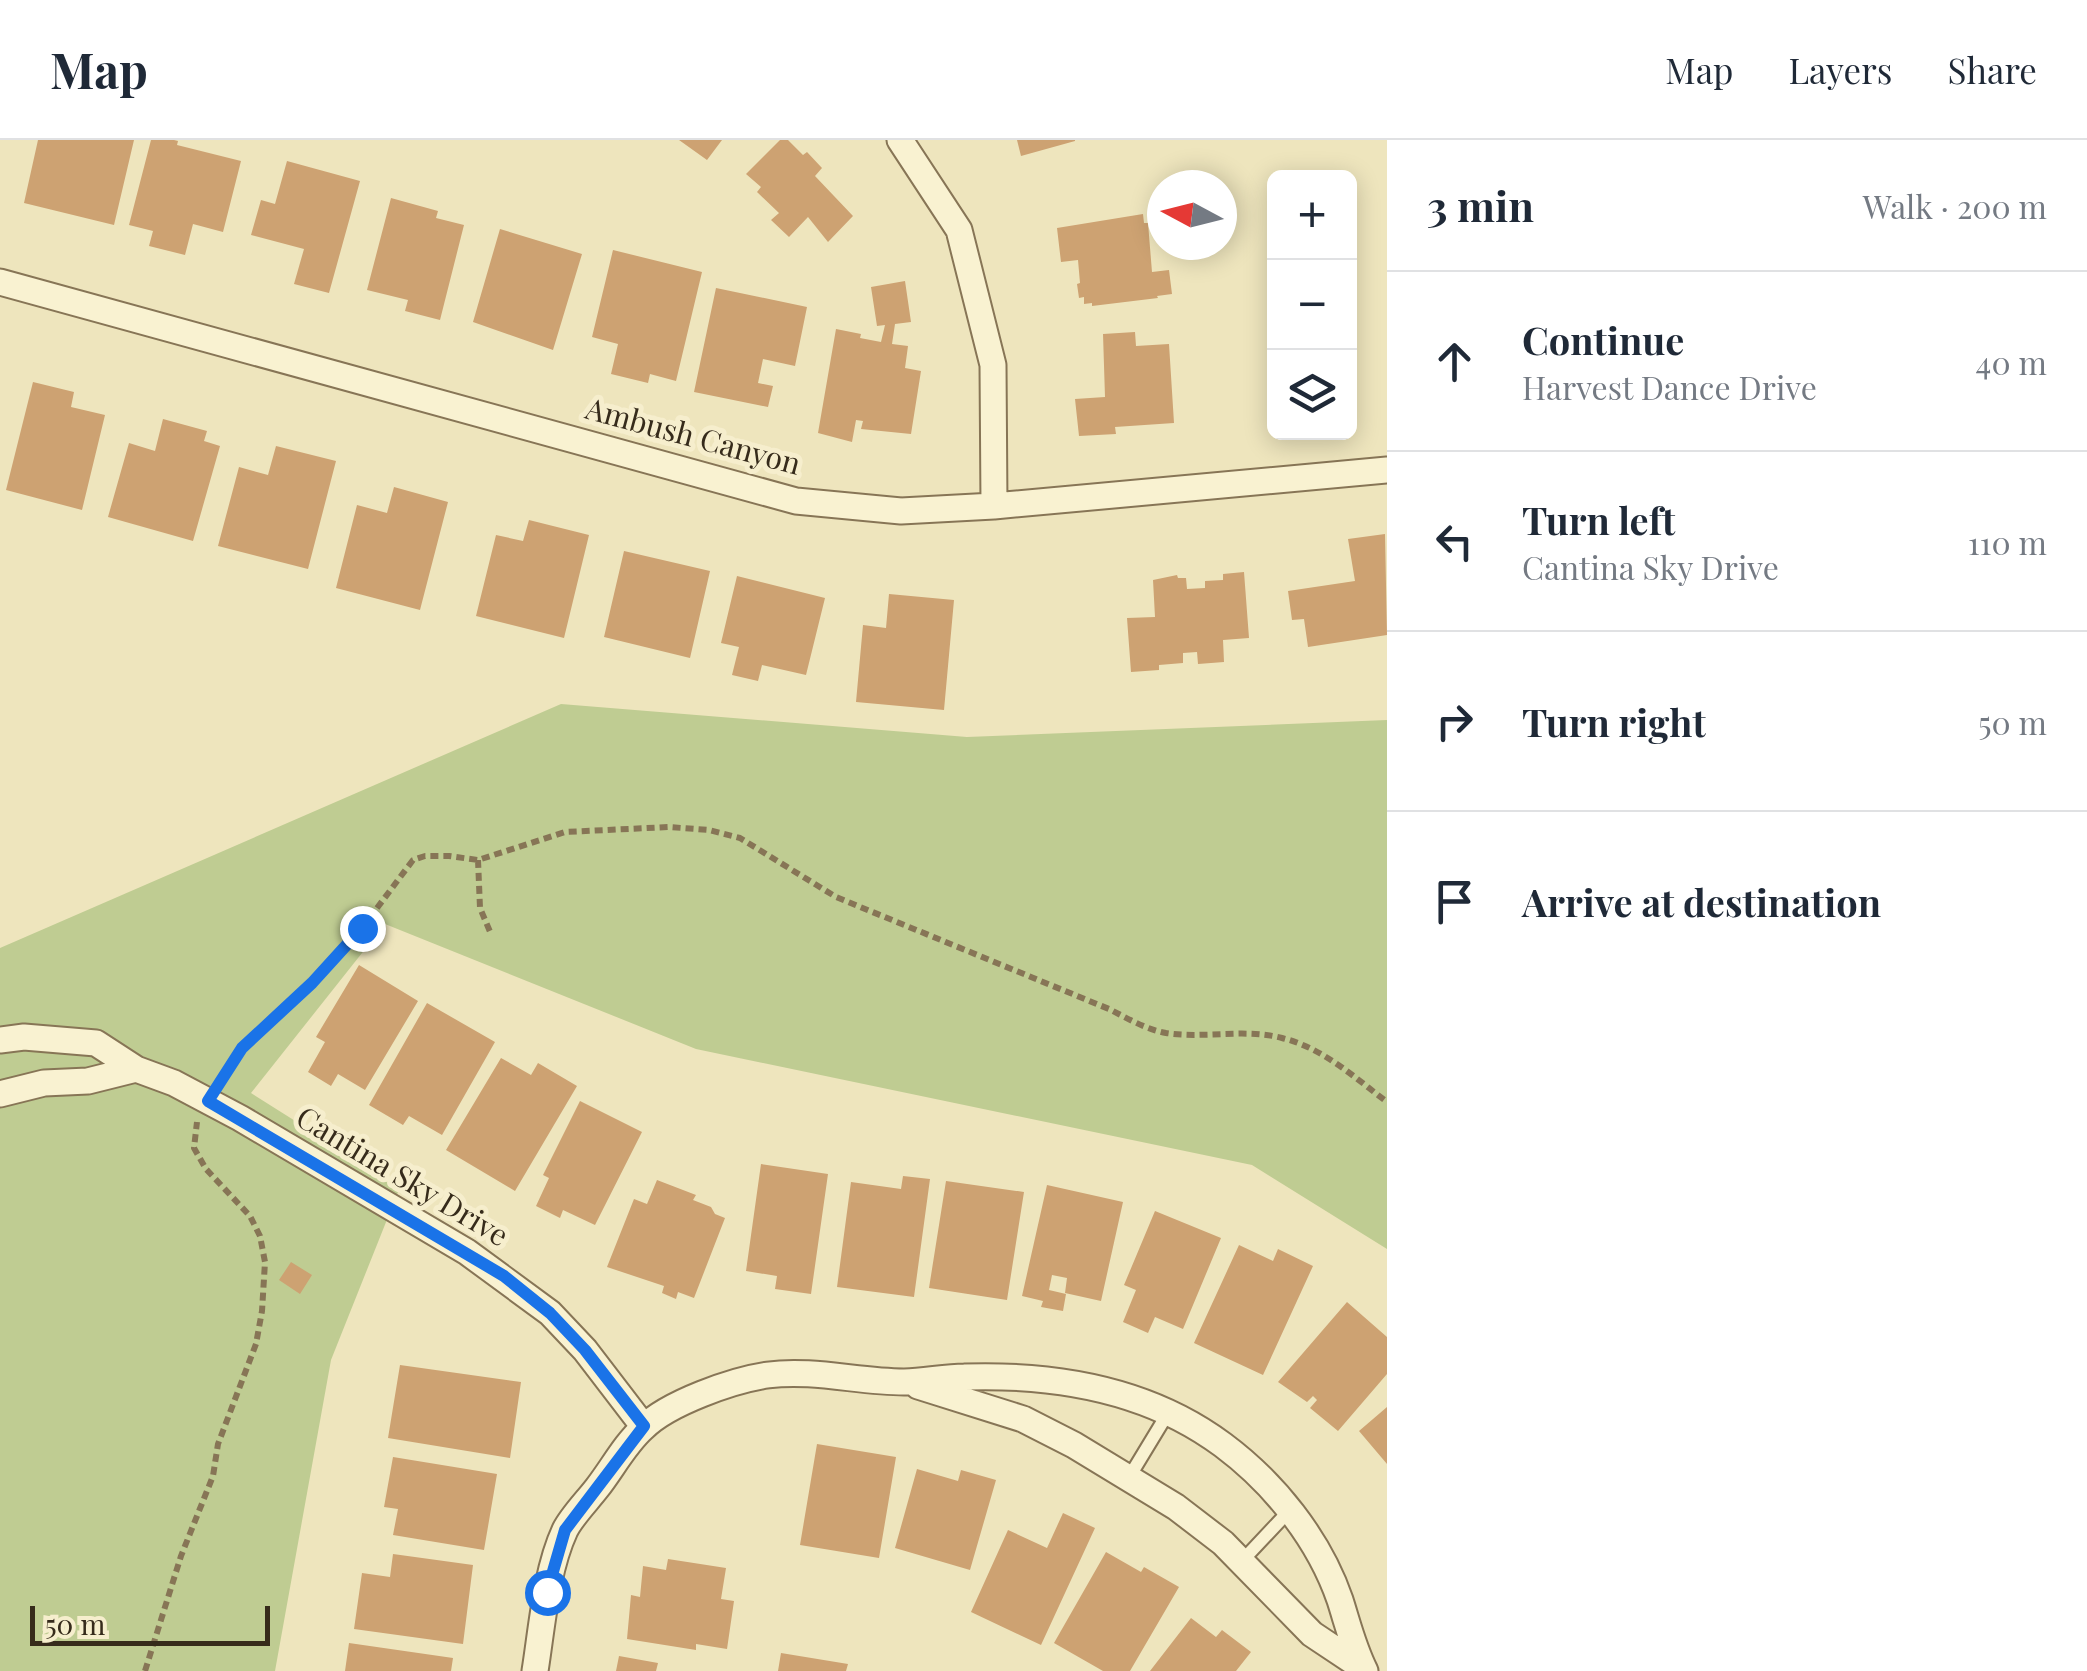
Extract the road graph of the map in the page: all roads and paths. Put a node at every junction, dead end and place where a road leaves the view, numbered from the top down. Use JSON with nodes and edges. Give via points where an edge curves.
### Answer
{"nodes":[{"id":1,"x":900,"y":140,"type":"edge"},
{"id":2,"x":0,"y":282,"type":"edge"},
{"id":3,"x":1387,"y":470,"type":"edge"},
{"id":4,"x":994,"y":506,"type":"junction"},
{"id":5,"x":478,"y":860,"type":"junction"},
{"id":6,"x":491,"y":934,"type":"dead end"},
{"id":7,"x":0,"y":1040,"type":"edge"},
{"id":8,"x":136,"y":1069,"type":"junction"},
{"id":9,"x":0,"y":1094,"type":"edge"},
{"id":10,"x":208,"y":1101,"type":"junction"},
{"id":11,"x":1387,"y":1102,"type":"edge"},
{"id":12,"x":904,"y":1382,"type":"junction"},
{"id":13,"x":1168,"y":1414,"type":"junction"},
{"id":14,"x":644,"y":1426,"type":"junction"},
{"id":15,"x":1128,"y":1479,"type":"junction"},
{"id":16,"x":1289,"y":1510,"type":"junction"},
{"id":17,"x":1242,"y":1562,"type":"junction"},
{"id":18,"x":1364,"y":1670,"type":"edge"},
{"id":19,"x":145,"y":1671,"type":"edge"},
{"id":20,"x":535,"y":1671,"type":"edge"}],
"edges":[{"from":1,"to":4,"type":"street","via":[[959,230],[993,365]]},
{"from":2,"to":4,"type":"street","name":"Ambush Canyon","via":[[796,501],[901,511]]},
{"from":3,"to":4,"type":"street","name":"Ambush Canyon"},
{"from":5,"to":6,"type":"path","via":[[480,908]]},
{"from":5,"to":10,"type":"path","via":[[414,860],[312,983],[242,1048]]},
{"from":5,"to":11,"type":"path","via":[[565,832],[608,828],[682,828],[740,838],[836,897],[1148,1029],[1281,1038],[1338,1064]]},
{"from":7,"to":8,"type":"street","name":"Cantina Sky Drive","via":[[96,1043]]},
{"from":8,"to":9,"type":"street"},
{"from":8,"to":10,"type":"street","name":"Cantina Sky Drive"},
{"from":10,"to":14,"type":"street","name":"Cantina Sky Drive","via":[[504,1276],[585,1350]]},
{"from":10,"to":19,"type":"path","via":[[194,1148],[260,1236],[262,1312]]},
{"from":12,"to":13,"type":"street","via":[[1025,1377],[1094,1386]]},
{"from":12,"to":14,"type":"street","via":[[768,1375],[718,1389]]},
{"from":12,"to":15,"type":"street","via":[[1023,1419]]},
{"from":13,"to":15,"type":"lane"},
{"from":13,"to":16,"type":"street","via":[[1222,1444]]},
{"from":14,"to":20,"type":"street","via":[[565,1530]]},
{"from":15,"to":17,"type":"street","via":[[1176,1507]]},
{"from":16,"to":17,"type":"lane"},
{"from":16,"to":18,"type":"street","via":[[1312,1539]]},
{"from":17,"to":18,"type":"street","via":[[1312,1634]]}]}
